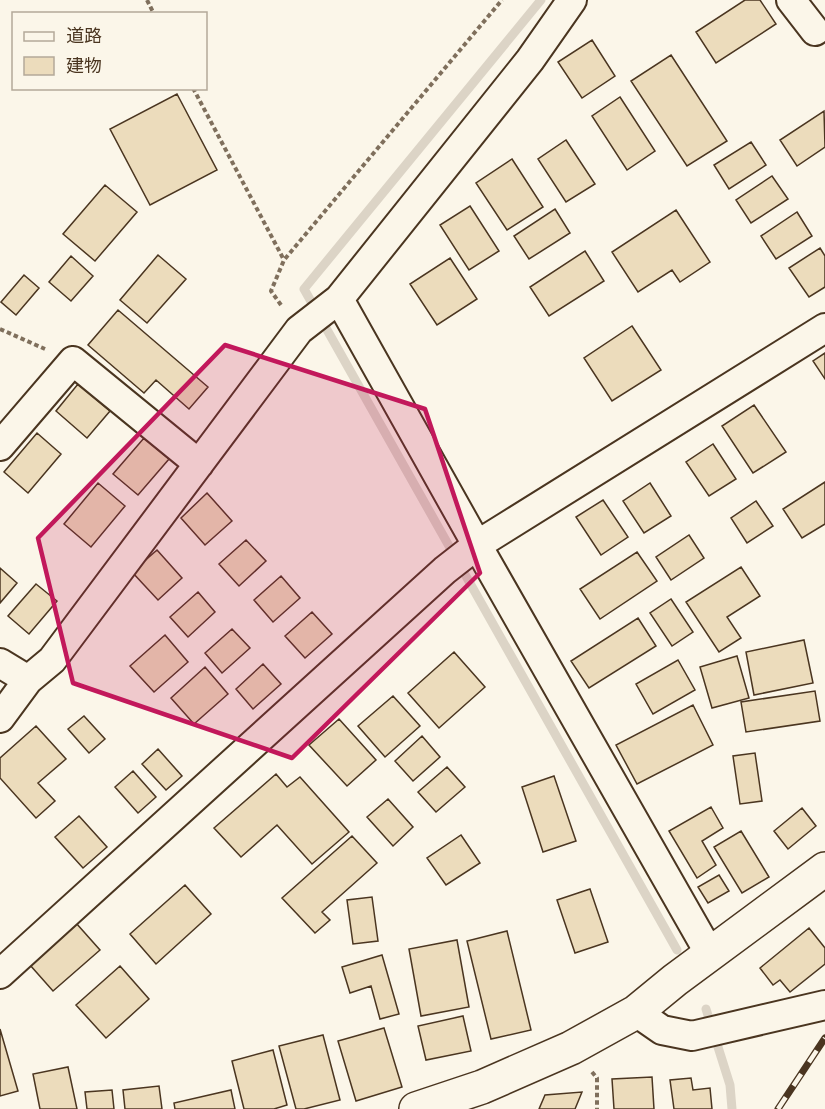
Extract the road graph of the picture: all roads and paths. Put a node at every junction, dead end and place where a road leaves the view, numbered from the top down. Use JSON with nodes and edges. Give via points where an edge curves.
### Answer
{"nodes":[{"id":1,"x":502,"y":0,"type":"edge"},
{"id":2,"x":572,"y":0,"type":"edge"},
{"id":3,"x":791,"y":0,"type":"edge"},
{"id":4,"x":815,"y":31,"type":"dead end"},
{"id":5,"x":195,"y":90,"type":"edge"},
{"id":6,"x":284,"y":260,"type":"junction"},
{"id":7,"x":339,"y":298,"type":"junction"},
{"id":8,"x":825,"y":328,"type":"edge"},
{"id":9,"x":0,"y":329,"type":"edge"},
{"id":10,"x":299,"y":330,"type":"junction"},
{"id":11,"x":74,"y":361,"type":"junction"},
{"id":12,"x":0,"y":447,"type":"edge"},
{"id":13,"x":199,"y":464,"type":"junction"},
{"id":14,"x":477,"y":545,"type":"junction"},
{"id":15,"x":0,"y":663,"type":"edge"},
{"id":16,"x":28,"y":680,"type":"junction"},
{"id":17,"x":0,"y":718,"type":"edge"},
{"id":18,"x":825,"y":869,"type":"edge"},
{"id":19,"x":710,"y":954,"type":"junction"},
{"id":20,"x":0,"y":974,"type":"edge"},
{"id":21,"x":825,"y":1005,"type":"edge"},
{"id":22,"x":636,"y":1012,"type":"junction"},
{"id":23,"x":416,"y":1109,"type":"edge"}],
"edges":[{"from":1,"to":6,"type":"path"},
{"from":2,"to":7,"type":"street","via":[[530,60]]},
{"from":3,"to":4,"type":"street"},
{"from":5,"to":6,"type":"path"},
{"from":6,"to":10,"type":"path","via":[[271,291]]},
{"from":7,"to":10,"type":"street"},
{"from":7,"to":14,"type":"street"},
{"from":8,"to":14,"type":"street"},
{"from":9,"to":11,"type":"path"},
{"from":10,"to":13,"type":"street"},
{"from":11,"to":12,"type":"street"},
{"from":11,"to":13,"type":"street"},
{"from":13,"to":16,"type":"street","via":[[52,660]]},
{"from":14,"to":19,"type":"street"},
{"from":14,"to":20,"type":"street"},
{"from":15,"to":16,"type":"street"},
{"from":16,"to":17,"type":"street"},
{"from":18,"to":19,"type":"street"},
{"from":19,"to":22,"type":"street"},
{"from":21,"to":22,"type":"street","via":[[692,1036],[662,1030]]},
{"from":22,"to":23,"type":"street","via":[[571,1048],[482,1087]]}]}
